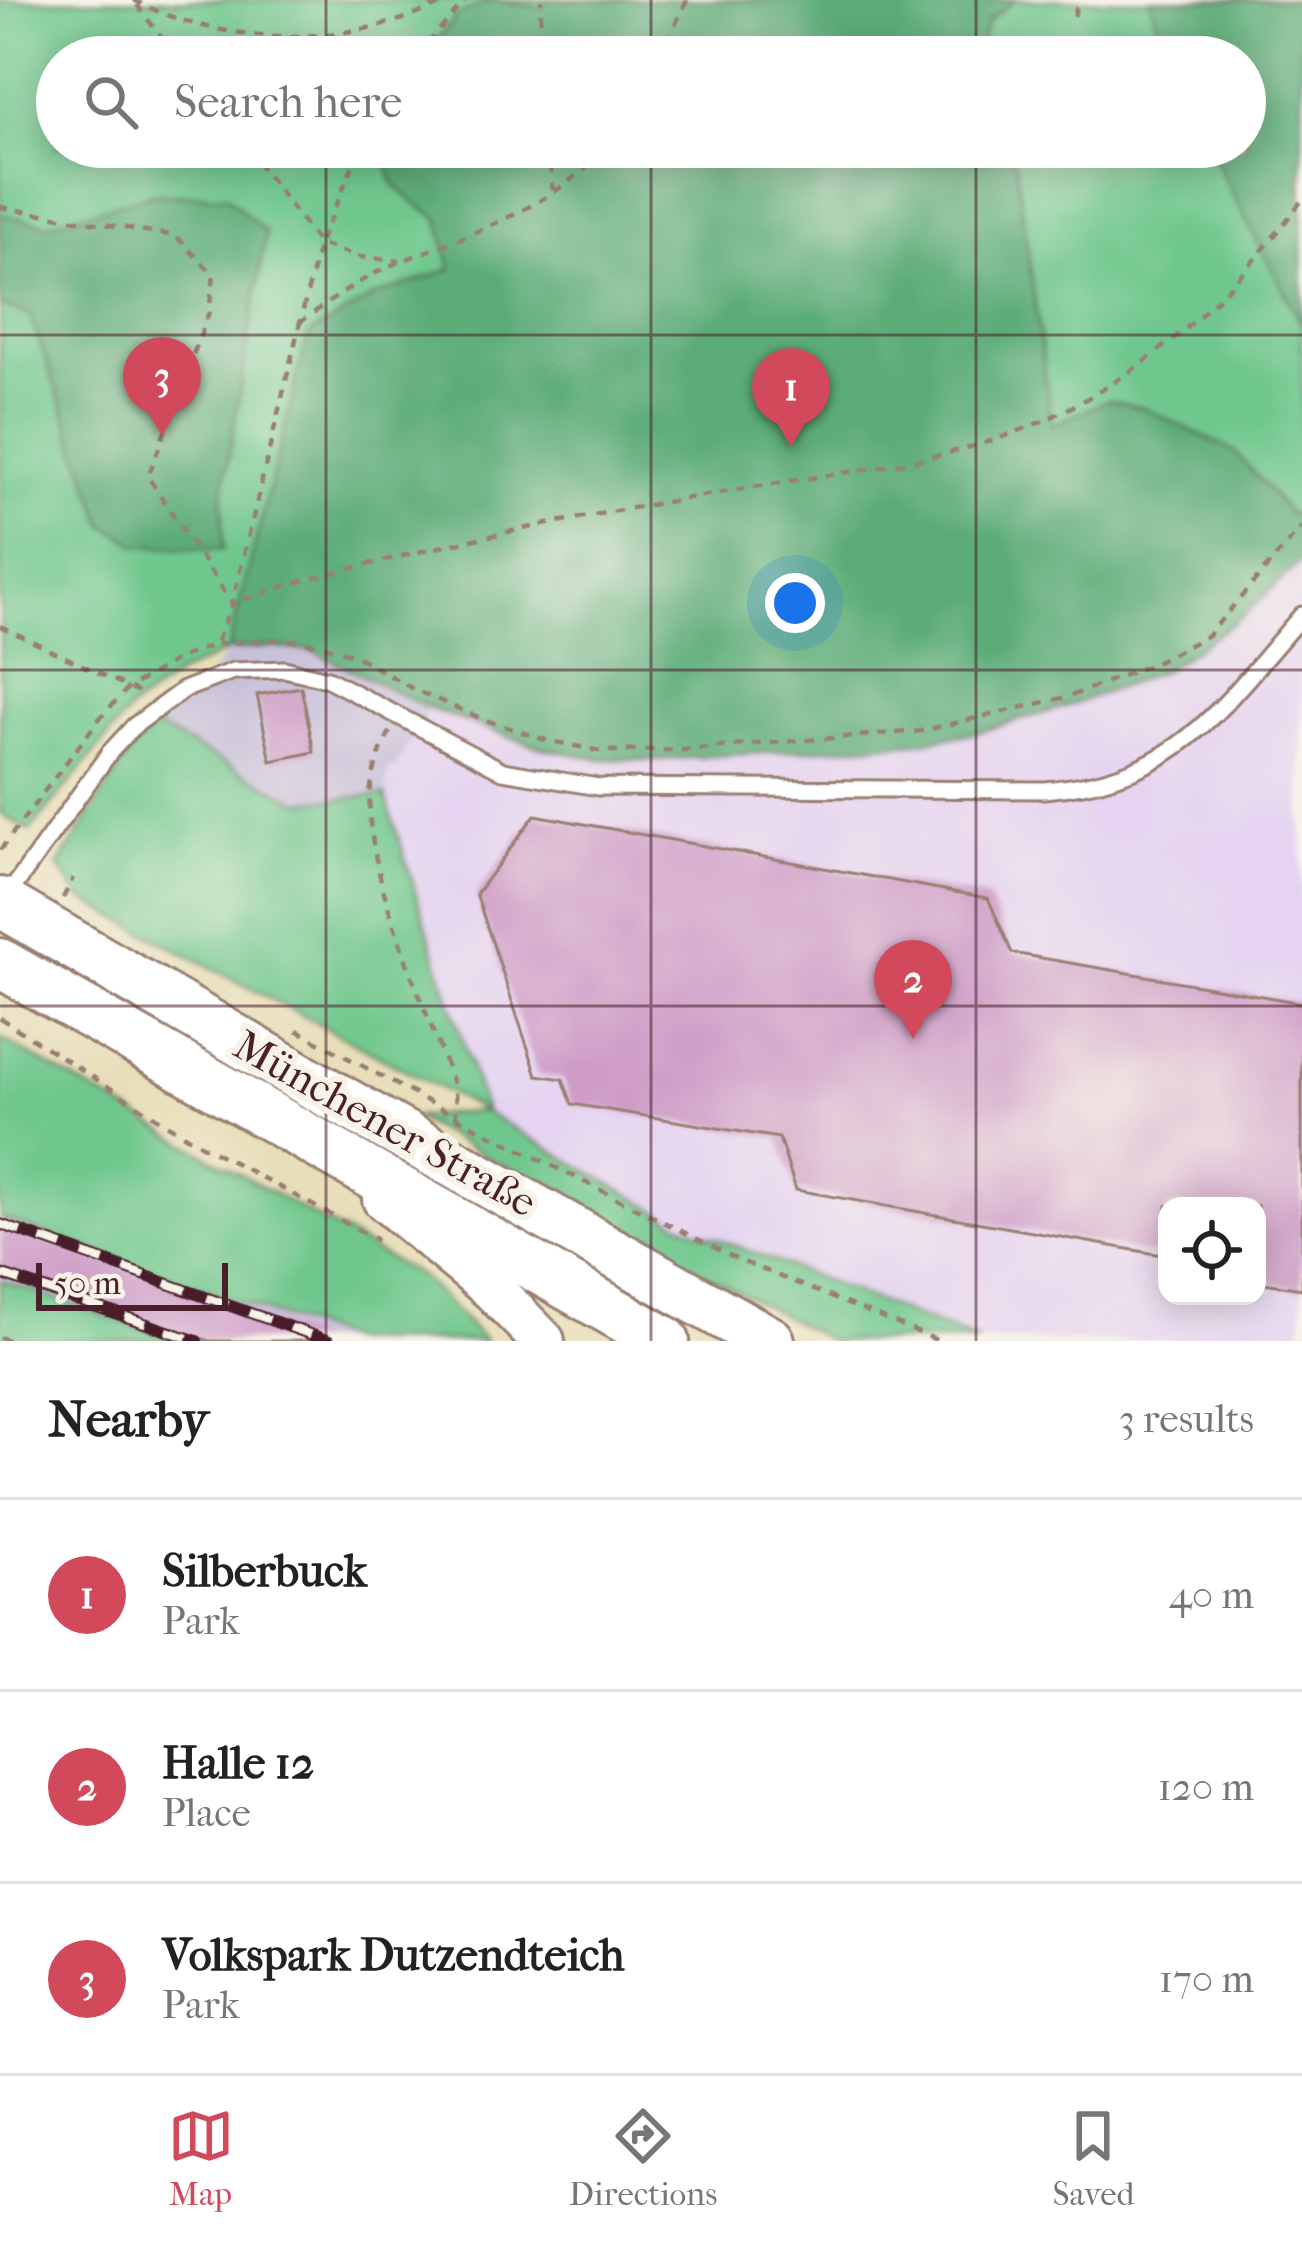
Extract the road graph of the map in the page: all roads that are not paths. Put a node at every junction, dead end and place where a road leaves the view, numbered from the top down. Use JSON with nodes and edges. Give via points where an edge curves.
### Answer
{"nodes":[{"id":1,"x":1302,"y":615,"type":"edge"},
{"id":2,"x":1,"y":904,"type":"edge"},
{"id":3,"x":0,"y":963,"type":"edge"},
{"id":4,"x":322,"y":1149,"type":"junction"},
{"id":5,"x":542,"y":1339,"type":"edge"},
{"id":6,"x":665,"y":1341,"type":"edge"},
{"id":7,"x":770,"y":1341,"type":"edge"}],
"edges":[{"from":1,"to":2,"type":"lane","via":[[1160,760],[1076,788],[598,788],[503,771],[328,679],[233,670],[162,702],[110,752]]},
{"from":2,"to":7,"type":"main road","name":"Münchener Straße"},
{"from":3,"to":4,"type":"main road","name":"Münchener Straße"},
{"from":4,"to":5,"type":"main road"},
{"from":4,"to":6,"type":"main road","name":"Münchener Straße"}]}
